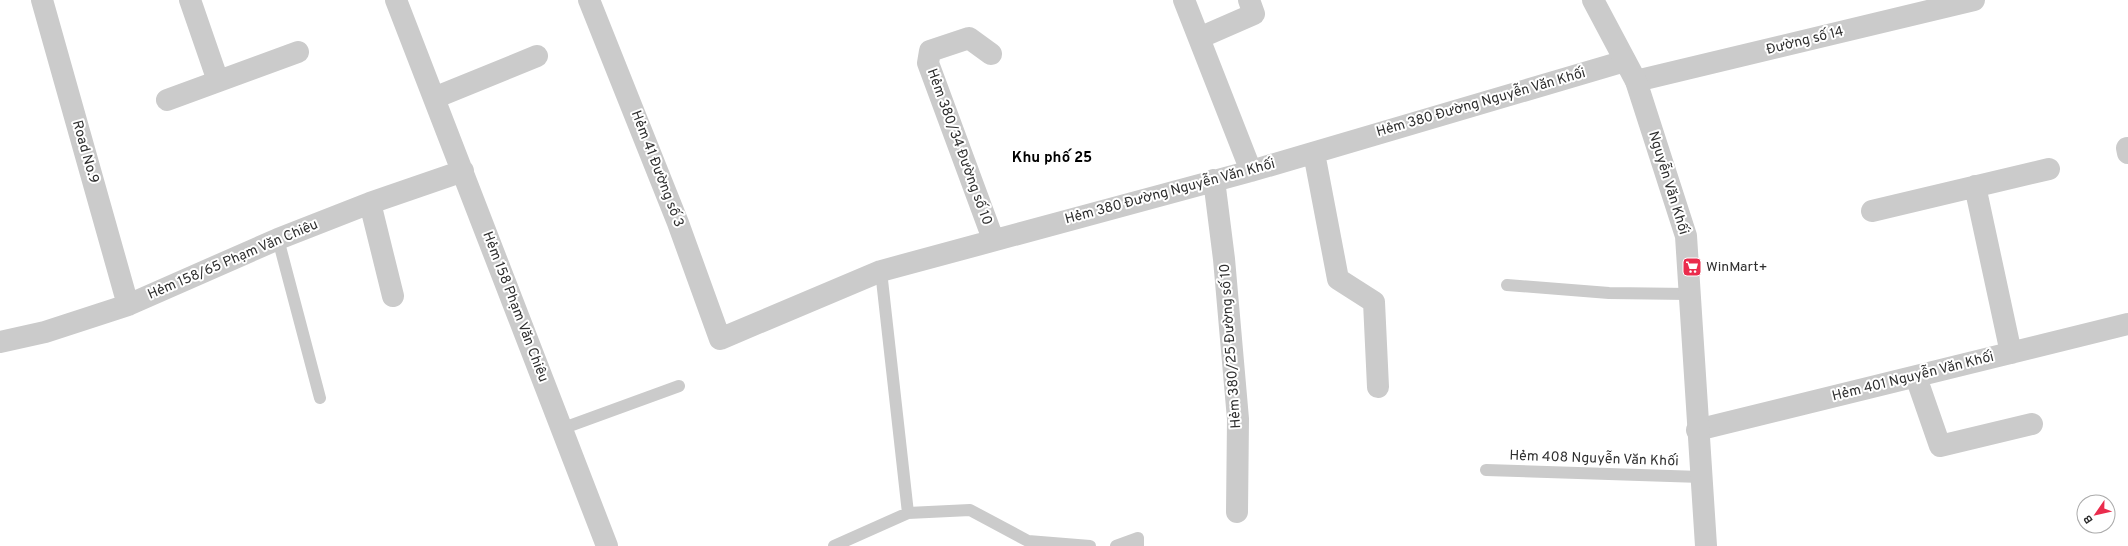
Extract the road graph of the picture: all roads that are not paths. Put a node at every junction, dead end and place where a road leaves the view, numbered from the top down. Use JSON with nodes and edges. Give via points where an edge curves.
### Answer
{"nodes":[{"id":1,"x":42,"y":0,"type":"edge"},
{"id":2,"x":190,"y":0,"type":"edge"},
{"id":3,"x":396,"y":0,"type":"edge"},
{"id":4,"x":589,"y":0,"type":"edge"},
{"id":5,"x":1184,"y":0,"type":"edge"},
{"id":6,"x":1249,"y":0,"type":"edge"},
{"id":7,"x":1593,"y":0,"type":"edge"},
{"id":8,"x":1974,"y":0,"type":"edge"},
{"id":9,"x":1199,"y":38,"type":"junction"},
{"id":10,"x":298,"y":52,"type":"dead end"},
{"id":11,"x":991,"y":54,"type":"dead end"},
{"id":12,"x":537,"y":56,"type":"dead end"},
{"id":13,"x":1626,"y":61,"type":"junction"},
{"id":14,"x":218,"y":81,"type":"junction"},
{"id":15,"x":1636,"y":82,"type":"junction"},
{"id":16,"x":434,"y":98,"type":"junction"},
{"id":17,"x":167,"y":100,"type":"dead end"},
{"id":18,"x":1314,"y":153,"type":"junction"},
{"id":19,"x":2049,"y":169,"type":"dead end"},
{"id":20,"x":463,"y":171,"type":"junction"},
{"id":21,"x":1251,"y":172,"type":"junction"},
{"id":22,"x":1214,"y":180,"type":"junction"},
{"id":23,"x":1975,"y":186,"type":"junction"},
{"id":24,"x":370,"y":203,"type":"junction"},
{"id":25,"x":1872,"y":211,"type":"dead end"},
{"id":26,"x":278,"y":239,"type":"junction"},
{"id":27,"x":993,"y":239,"type":"junction"},
{"id":28,"x":881,"y":270,"type":"junction"},
{"id":29,"x":1507,"y":285,"type":"dead end"},
{"id":30,"x":1689,"y":294,"type":"junction"},
{"id":31,"x":393,"y":296,"type":"dead end"},
{"id":32,"x":128,"y":305,"type":"junction"},
{"id":33,"x":2128,"y":324,"type":"edge"},
{"id":34,"x":720,"y":339,"type":"joint"},
{"id":35,"x":0,"y":342,"type":"edge"},
{"id":36,"x":2012,"y":353,"type":"junction"},
{"id":37,"x":1916,"y":376,"type":"junction"},
{"id":38,"x":679,"y":386,"type":"dead end"},
{"id":39,"x":1378,"y":387,"type":"dead end"},
{"id":40,"x":320,"y":398,"type":"dead end"},
{"id":41,"x":2032,"y":424,"type":"dead end"},
{"id":42,"x":561,"y":429,"type":"junction"},
{"id":43,"x":1697,"y":430,"type":"junction"},
{"id":44,"x":1486,"y":470,"type":"dead end"},
{"id":45,"x":1701,"y":478,"type":"junction"},
{"id":46,"x":1237,"y":512,"type":"dead end"},
{"id":47,"x":908,"y":513,"type":"junction"},
{"id":48,"x":607,"y":546,"type":"edge"},
{"id":49,"x":834,"y":546,"type":"edge"},
{"id":50,"x":1090,"y":546,"type":"edge"},
{"id":51,"x":1116,"y":546,"type":"edge"},
{"id":52,"x":1138,"y":546,"type":"edge"},
{"id":53,"x":1706,"y":546,"type":"edge"}],
"edges":[{"from":1,"to":32,"type":"street","name":"Road No.9"},
{"from":2,"to":14,"type":"street"},
{"from":3,"to":16,"type":"street","name":"Hẻm 158 Phạm Văn Chiêu"},
{"from":4,"to":34,"type":"street","name":"Hẻm 41 Đường số 3","via":[[676,216]]},
{"from":5,"to":9,"type":"street"},
{"from":6,"to":9,"type":"street","via":[[1254,14]]},
{"from":7,"to":13,"type":"street","name":"Nguyễn Văn Khối"},
{"from":8,"to":15,"type":"street","name":"Đường số 14"},
{"from":9,"to":21,"type":"street"},
{"from":10,"to":14,"type":"street"},
{"from":11,"to":27,"type":"street","name":"Hẻm 380/34 Đường số 10","via":[[969,38],[930,51],[928,63]]},
{"from":12,"to":16,"type":"street"},
{"from":13,"to":15,"type":"street","name":"Nguyễn Văn Khối"},
{"from":13,"to":18,"type":"street","name":"Hẻm 380 Đường Nguyễn Văn Khối"},
{"from":14,"to":17,"type":"street"},
{"from":15,"to":30,"type":"street","name":"Nguyễn Văn Khối","via":[[1686,236]]},
{"from":16,"to":20,"type":"street","name":"Hẻm 158 Phạm Văn Chiêu"},
{"from":18,"to":21,"type":"street","name":"Hẻm 380 Đường Nguyễn Văn Khối"},
{"from":18,"to":39,"type":"street","via":[[1338,279],[1374,302]]},
{"from":19,"to":23,"type":"street"},
{"from":20,"to":24,"type":"street","name":"Hẻm 158/65 Phạm Văn Chiêu"},
{"from":20,"to":42,"type":"street","name":"Hẻm 158 Phạm Văn Chiêu"},
{"from":21,"to":22,"type":"street","name":"Hẻm 380 Đường Nguyễn Văn Khối"},
{"from":22,"to":27,"type":"street","name":"Hẻm 380 Đường Nguyễn Văn Khối"},
{"from":22,"to":46,"type":"street","name":"Hẻm 380/25 Đường số 10","via":[[1224,259],[1238,419]]},
{"from":23,"to":25,"type":"street"},
{"from":23,"to":36,"type":"street"},
{"from":24,"to":26,"type":"street","name":"Hẻm 158/65 Phạm Văn Chiêu"},
{"from":24,"to":31,"type":"street"},
{"from":26,"to":32,"type":"street","name":"Hẻm 158/65 Phạm Văn Chiêu"},
{"from":26,"to":40,"type":"lane"},
{"from":27,"to":28,"type":"street","name":"Hẻm 380 Đường Nguyễn Văn Khối"},
{"from":28,"to":34,"type":"street","name":"Hẻm 380 Đường Nguyễn Văn Khối"},
{"from":28,"to":47,"type":"lane"},
{"from":29,"to":30,"type":"lane","via":[[1609,293]]},
{"from":30,"to":43,"type":"street","name":"Nguyễn Văn Khối"},
{"from":32,"to":35,"type":"street","name":"Hẻm 158/65 Phạm Văn Chiêu","via":[[45,332]]},
{"from":33,"to":36,"type":"street","name":"Hẻm 401 Nguyễn Văn Khối"},
{"from":36,"to":37,"type":"street","name":"Hẻm 401 Nguyễn Văn Khối"},
{"from":37,"to":41,"type":"street","via":[[1940,446]]},
{"from":37,"to":43,"type":"street","name":"Hẻm 401 Nguyễn Văn Khối"},
{"from":38,"to":42,"type":"lane"},
{"from":42,"to":48,"type":"street","name":"Hẻm 158 Phạm Văn Chiêu"},
{"from":43,"to":45,"type":"street","name":"Nguyễn Văn Khối"},
{"from":44,"to":45,"type":"lane","name":"Hẻm 408 Nguyễn Văn Khối"},
{"from":45,"to":53,"type":"street","name":"Nguyễn Văn Khối"},
{"from":47,"to":49,"type":"lane"},
{"from":47,"to":50,"type":"lane","via":[[970,510],[1028,541]]},
{"from":51,"to":52,"type":"lane","via":[[1138,538]]}]}
